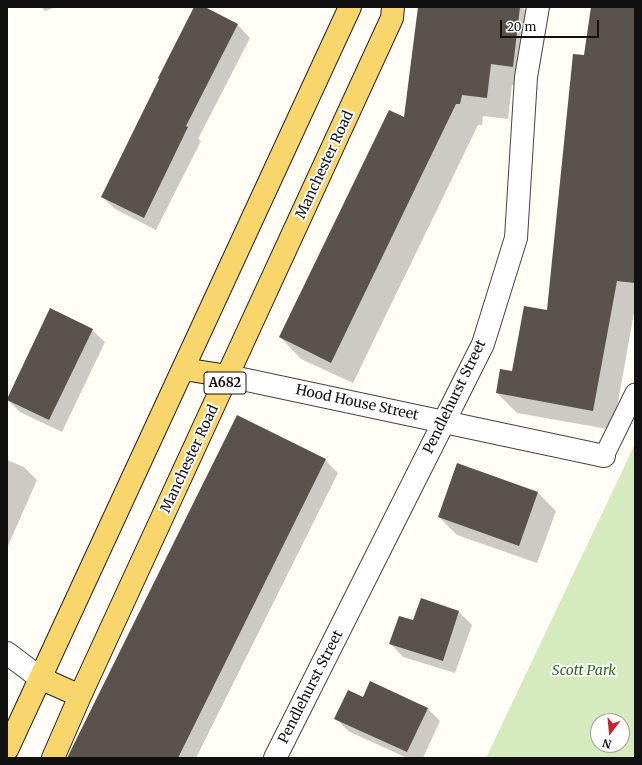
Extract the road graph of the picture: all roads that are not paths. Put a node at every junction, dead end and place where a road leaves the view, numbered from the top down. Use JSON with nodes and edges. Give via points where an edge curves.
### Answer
{"nodes":[{"id":1,"x":350,"y":7,"type":"edge"},
{"id":2,"x":393,"y":7,"type":"edge"},
{"id":3,"x":538,"y":7,"type":"edge"},
{"id":4,"x":183,"y":369,"type":"junction"},
{"id":5,"x":228,"y":376,"type":"junction"},
{"id":6,"x":635,"y":393,"type":"edge"},
{"id":7,"x":444,"y":422,"type":"junction"},
{"id":8,"x":604,"y":456,"type":"joint"},
{"id":9,"x":7,"y":653,"type":"edge"},
{"id":10,"x":40,"y":678,"type":"junction"},
{"id":11,"x":80,"y":696,"type":"junction"},
{"id":12,"x":7,"y":750,"type":"edge"},
{"id":13,"x":53,"y":758,"type":"edge"},
{"id":14,"x":275,"y":758,"type":"edge"}],
"edges":[{"from":1,"to":4,"type":"main road","number":"A682"},
{"from":2,"to":5,"type":"main road","name":"Manchester Road","number":"A682","via":[[392,18]]},
{"from":3,"to":7,"type":"street","name":"Pendlehurst Street","via":[[526,77],[516,238],[483,344]]},
{"from":4,"to":5,"type":"main road"},
{"from":4,"to":10,"type":"main road","number":"A682"},
{"from":5,"to":7,"type":"street","name":"Hood House Street"},
{"from":5,"to":11,"type":"main road","name":"Manchester Road","number":"A682"},
{"from":6,"to":8,"type":"lane"},
{"from":7,"to":8,"type":"street","name":"Hood House Street"},
{"from":7,"to":14,"type":"street","name":"Pendlehurst Street"},
{"from":9,"to":10,"type":"street"},
{"from":10,"to":11,"type":"main road"},
{"from":10,"to":12,"type":"main road","number":"A682"},
{"from":11,"to":13,"type":"main road","name":"Manchester Road","number":"A682"}]}
